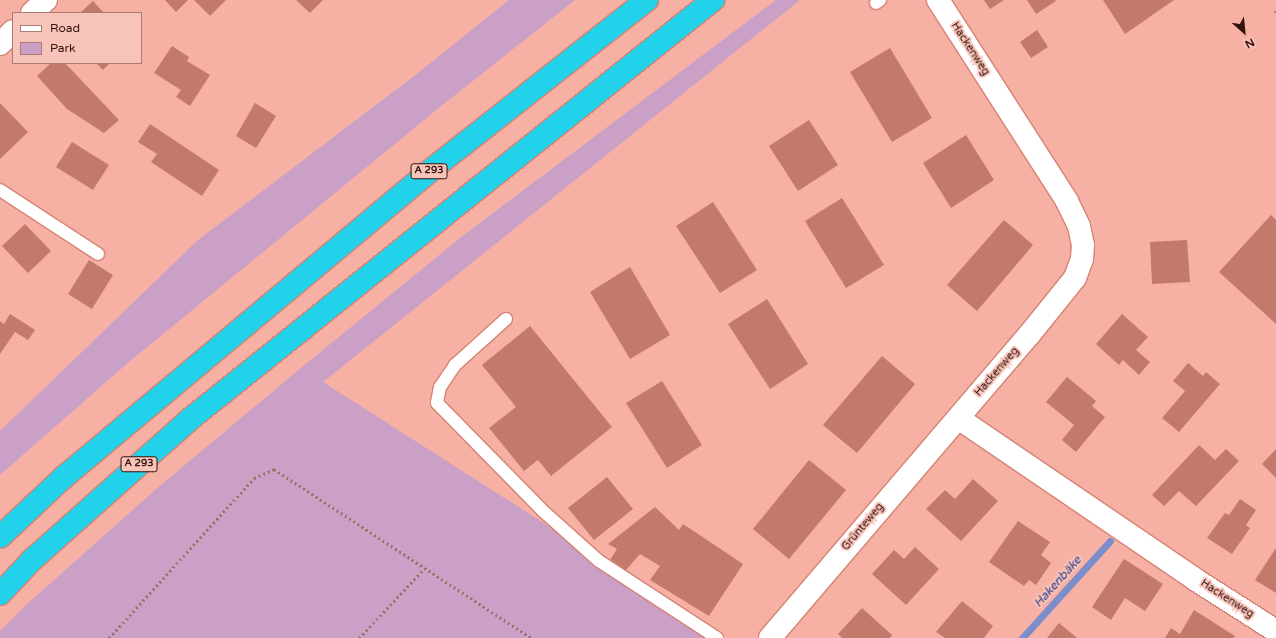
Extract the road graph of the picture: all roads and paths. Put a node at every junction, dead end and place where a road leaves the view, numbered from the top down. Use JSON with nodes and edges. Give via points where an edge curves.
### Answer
{"nodes":[{"id":1,"x":46,"y":0,"type":"edge"},
{"id":2,"x":647,"y":0,"type":"edge"},
{"id":3,"x":714,"y":0,"type":"edge"},
{"id":4,"x":938,"y":0,"type":"edge"},
{"id":5,"x":33,"y":12,"type":"edge"},
{"id":6,"x":12,"y":32,"type":"edge"},
{"id":7,"x":0,"y":44,"type":"edge"},
{"id":8,"x":0,"y":190,"type":"edge"},
{"id":9,"x":98,"y":254,"type":"dead end"},
{"id":10,"x":506,"y":318,"type":"dead end"},
{"id":11,"x":958,"y":418,"type":"junction"},
{"id":12,"x":0,"y":537,"type":"edge"},
{"id":13,"x":424,"y":569,"type":"junction"},
{"id":14,"x":0,"y":594,"type":"edge"},
{"id":15,"x":1276,"y":631,"type":"edge"},
{"id":16,"x":109,"y":638,"type":"edge"},
{"id":17,"x":359,"y":638,"type":"edge"},
{"id":18,"x":531,"y":638,"type":"edge"},
{"id":19,"x":717,"y":638,"type":"edge"},
{"id":20,"x":770,"y":638,"type":"edge"}],
"edges":[{"from":1,"to":5,"type":"street"},
{"from":2,"to":12,"type":"highway","number":"A 293","via":[[427,173],[64,477]]},
{"from":3,"to":14,"type":"highway","number":"A 293","via":[[189,420],[32,560]]},
{"from":4,"to":11,"type":"street","name":"Hackenweg","via":[[1067,201],[1079,226],[1083,245],[1082,259],[1075,278]]},
{"from":6,"to":7,"type":"street"},
{"from":8,"to":9,"type":"lane"},
{"from":10,"to":19,"type":"lane","via":[[455,365],[440,386],[437,403],[543,511],[599,561]]},
{"from":11,"to":15,"type":"street","name":"Hackenweg","via":[[1196,580]]},
{"from":11,"to":20,"type":"street","name":"Grünteweg"},
{"from":13,"to":16,"type":"path","via":[[274,470],[254,478]]},
{"from":13,"to":17,"type":"path"},
{"from":13,"to":18,"type":"path"}]}
